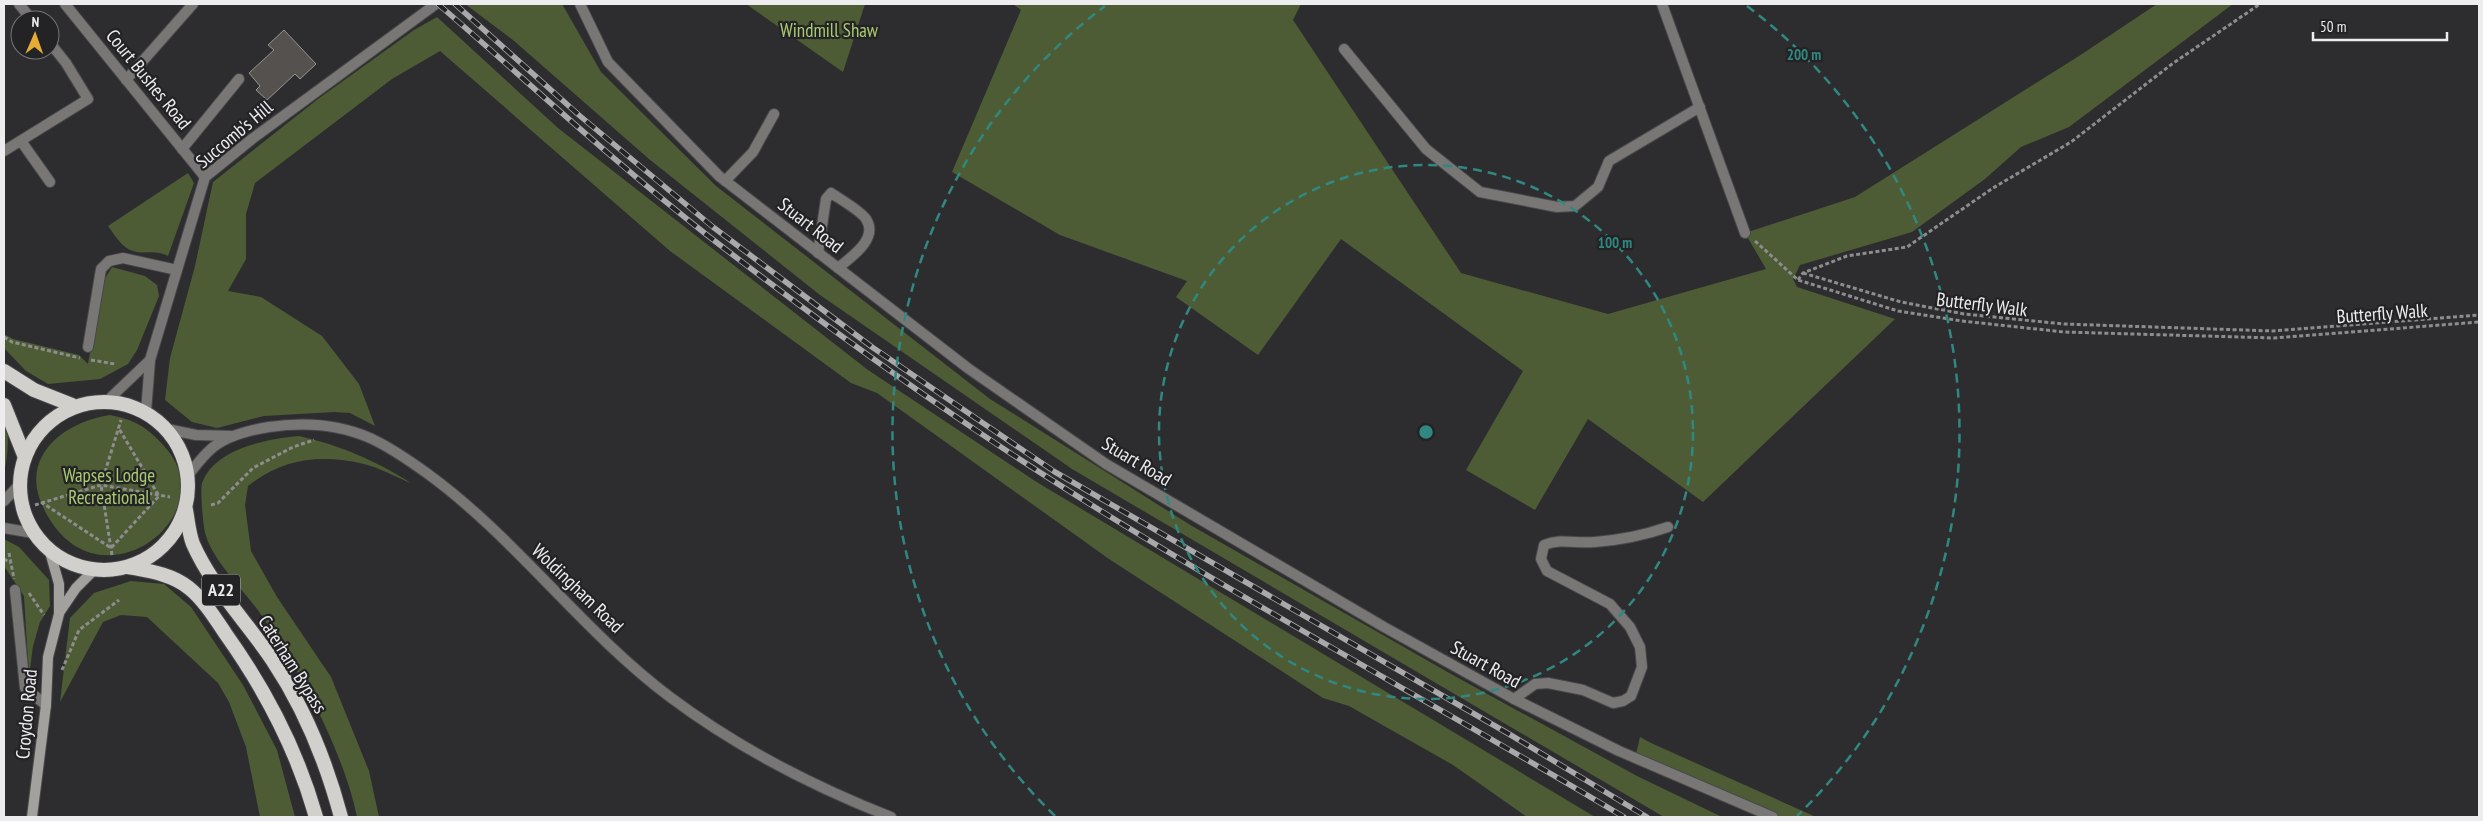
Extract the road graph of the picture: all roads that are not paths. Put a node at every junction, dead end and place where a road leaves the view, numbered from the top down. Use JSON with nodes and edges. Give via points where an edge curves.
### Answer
{"nodes":[{"id":1,"x":65,"y":4,"type":"edge"},
{"id":2,"x":193,"y":4,"type":"edge"},
{"id":3,"x":436,"y":4,"type":"edge"},
{"id":4,"x":580,"y":4,"type":"edge"},
{"id":5,"x":1662,"y":4,"type":"edge"},
{"id":6,"x":1344,"y":49,"type":"dead end"},
{"id":7,"x":60,"y":56,"type":"edge"},
{"id":8,"x":239,"y":79,"type":"dead end"},
{"id":9,"x":126,"y":80,"type":"junction"},
{"id":10,"x":1700,"y":107,"type":"junction"},
{"id":11,"x":774,"y":114,"type":"dead end"},
{"id":12,"x":21,"y":141,"type":"junction"},
{"id":13,"x":182,"y":148,"type":"junction"},
{"id":14,"x":4,"y":151,"type":"edge"},
{"id":15,"x":205,"y":177,"type":"junction"},
{"id":16,"x":725,"y":180,"type":"junction"},
{"id":17,"x":50,"y":182,"type":"dead end"},
{"id":18,"x":1745,"y":232,"type":"road end"},
{"id":19,"x":818,"y":253,"type":"junction"},
{"id":20,"x":838,"y":268,"type":"junction"},
{"id":21,"x":177,"y":270,"type":"junction"},
{"id":22,"x":88,"y":347,"type":"dead end"},
{"id":23,"x":150,"y":360,"type":"junction"},
{"id":24,"x":4,"y":371,"type":"edge"},
{"id":25,"x":107,"y":401,"type":"junction"},
{"id":26,"x":4,"y":405,"type":"edge"},
{"id":27,"x":72,"y":405,"type":"junction"},
{"id":28,"x":146,"y":412,"type":"junction"},
{"id":29,"x":167,"y":429,"type":"junction"},
{"id":30,"x":234,"y":436,"type":"junction"},
{"id":31,"x":24,"y":455,"type":"junction"},
{"id":32,"x":188,"y":476,"type":"junction"},
{"id":33,"x":18,"y":486,"type":"junction"},
{"id":34,"x":4,"y":501,"type":"edge"},
{"id":35,"x":186,"y":510,"type":"junction"},
{"id":36,"x":1668,"y":527,"type":"dead end"},
{"id":37,"x":4,"y":528,"type":"edge"},
{"id":38,"x":33,"y":533,"type":"junction"},
{"id":39,"x":50,"y":552,"type":"junction"},
{"id":40,"x":128,"y":567,"type":"junction"},
{"id":41,"x":94,"y":570,"type":"junction"},
{"id":42,"x":15,"y":590,"type":"dead end"},
{"id":43,"x":59,"y":614,"type":"junction"},
{"id":44,"x":1514,"y":700,"type":"junction"},
{"id":45,"x":46,"y":705,"type":"junction"},
{"id":46,"x":32,"y":817,"type":"edge"},
{"id":47,"x":316,"y":817,"type":"edge"},
{"id":48,"x":341,"y":817,"type":"edge"},
{"id":49,"x":891,"y":817,"type":"edge"},
{"id":50,"x":1773,"y":817,"type":"edge"}],
"edges":[{"from":1,"to":9,"type":"street","name":"Court Bushes Road"},
{"from":2,"to":9,"type":"street"},
{"from":3,"to":15,"type":"street","name":"Succomb's Hill"},
{"from":4,"to":16,"type":"street","name":"Stuart Road","via":[[608,62]]},
{"from":5,"to":10,"type":"street"},
{"from":6,"to":10,"type":"street","via":[[1426,149],[1480,192],[1557,207],[1575,206],[1598,187],[1609,161]]},
{"from":7,"to":12,"type":"street","via":[[88,99]]},
{"from":8,"to":13,"type":"street"},
{"from":9,"to":13,"type":"street","name":"Court Bushes Road"},
{"from":10,"to":18,"type":"street"},
{"from":11,"to":16,"type":"street","via":[[752,152]]},
{"from":12,"to":14,"type":"street"},
{"from":12,"to":17,"type":"street"},
{"from":13,"to":15,"type":"street","name":"Court Bushes Road"},
{"from":15,"to":21,"type":"street","name":"Succomb's Hill"},
{"from":16,"to":19,"type":"street","name":"Stuart Road"},
{"from":19,"to":20,"type":"street","name":"Stuart Road"},
{"from":19,"to":20,"type":"street","via":[[826,199],[831,194],[866,218],[869,228],[864,246]]},
{"from":20,"to":44,"type":"street","name":"Stuart Road","via":[[969,369],[1106,464]]},
{"from":21,"to":22,"type":"street","via":[[123,258],[109,261],[100,269]]},
{"from":21,"to":23,"type":"street","name":"Succomb's Hill"},
{"from":23,"to":25,"type":"street","name":"Succomb's Hill"},
{"from":23,"to":28,"type":"street","name":"Succomb's Hill"},
{"from":24,"to":27,"type":"highway","via":[[34,390]]},
{"from":25,"to":27,"type":"highway"},
{"from":25,"to":28,"type":"highway"},
{"from":26,"to":31,"type":"highway"},
{"from":27,"to":31,"type":"highway","via":[[40,429]]},
{"from":28,"to":29,"type":"highway"},
{"from":29,"to":30,"type":"street","name":"Woldingham Road","via":[[196,435]]},
{"from":29,"to":32,"type":"highway","via":[[177,443]]},
{"from":30,"to":32,"type":"street","name":"Woldingham Road","via":[[211,448]]},
{"from":30,"to":49,"type":"street","name":"Woldingham Road","via":[[290,424],[325,425],[370,438],[408,460],[479,515],[590,626],[668,696],[730,740],[794,774]]},
{"from":31,"to":33,"type":"highway"},
{"from":32,"to":35,"type":"highway"},
{"from":33,"to":34,"type":"street"},
{"from":33,"to":38,"type":"highway","via":[[22,510]]},
{"from":35,"to":40,"type":"highway","via":[[167,542],[151,556]]},
{"from":35,"to":48,"type":"highway","name":"Caterham Bypass","number":"A22","via":[[192,542],[206,569],[273,661],[313,732]]},
{"from":36,"to":44,"type":"street","via":[[1646,535],[1593,543],[1553,541],[1544,545],[1541,559],[1548,571],[1610,604],[1630,628],[1640,647],[1642,666],[1631,696],[1613,703],[1583,690],[1548,683],[1535,684]]},
{"from":37,"to":38,"type":"street"},
{"from":38,"to":39,"type":"highway"},
{"from":39,"to":41,"type":"highway","via":[[71,564]]},
{"from":39,"to":43,"type":"main road","name":"Croydon Road","via":[[59,584]]},
{"from":40,"to":41,"type":"highway"},
{"from":40,"to":47,"type":"highway","name":"Caterham Bypass","number":"A22","via":[[163,574],[189,588],[214,618],[252,670],[287,736]]},
{"from":41,"to":43,"type":"main road","name":"Croydon Road","via":[[76,588]]},
{"from":42,"to":45,"type":"street","via":[[25,688]]},
{"from":43,"to":45,"type":"main road","name":"Croydon Road","via":[[48,657]]},
{"from":44,"to":50,"type":"street","name":"Stuart Road","via":[[1619,751]]},
{"from":45,"to":46,"type":"main road","name":"Croydon Road"}]}
